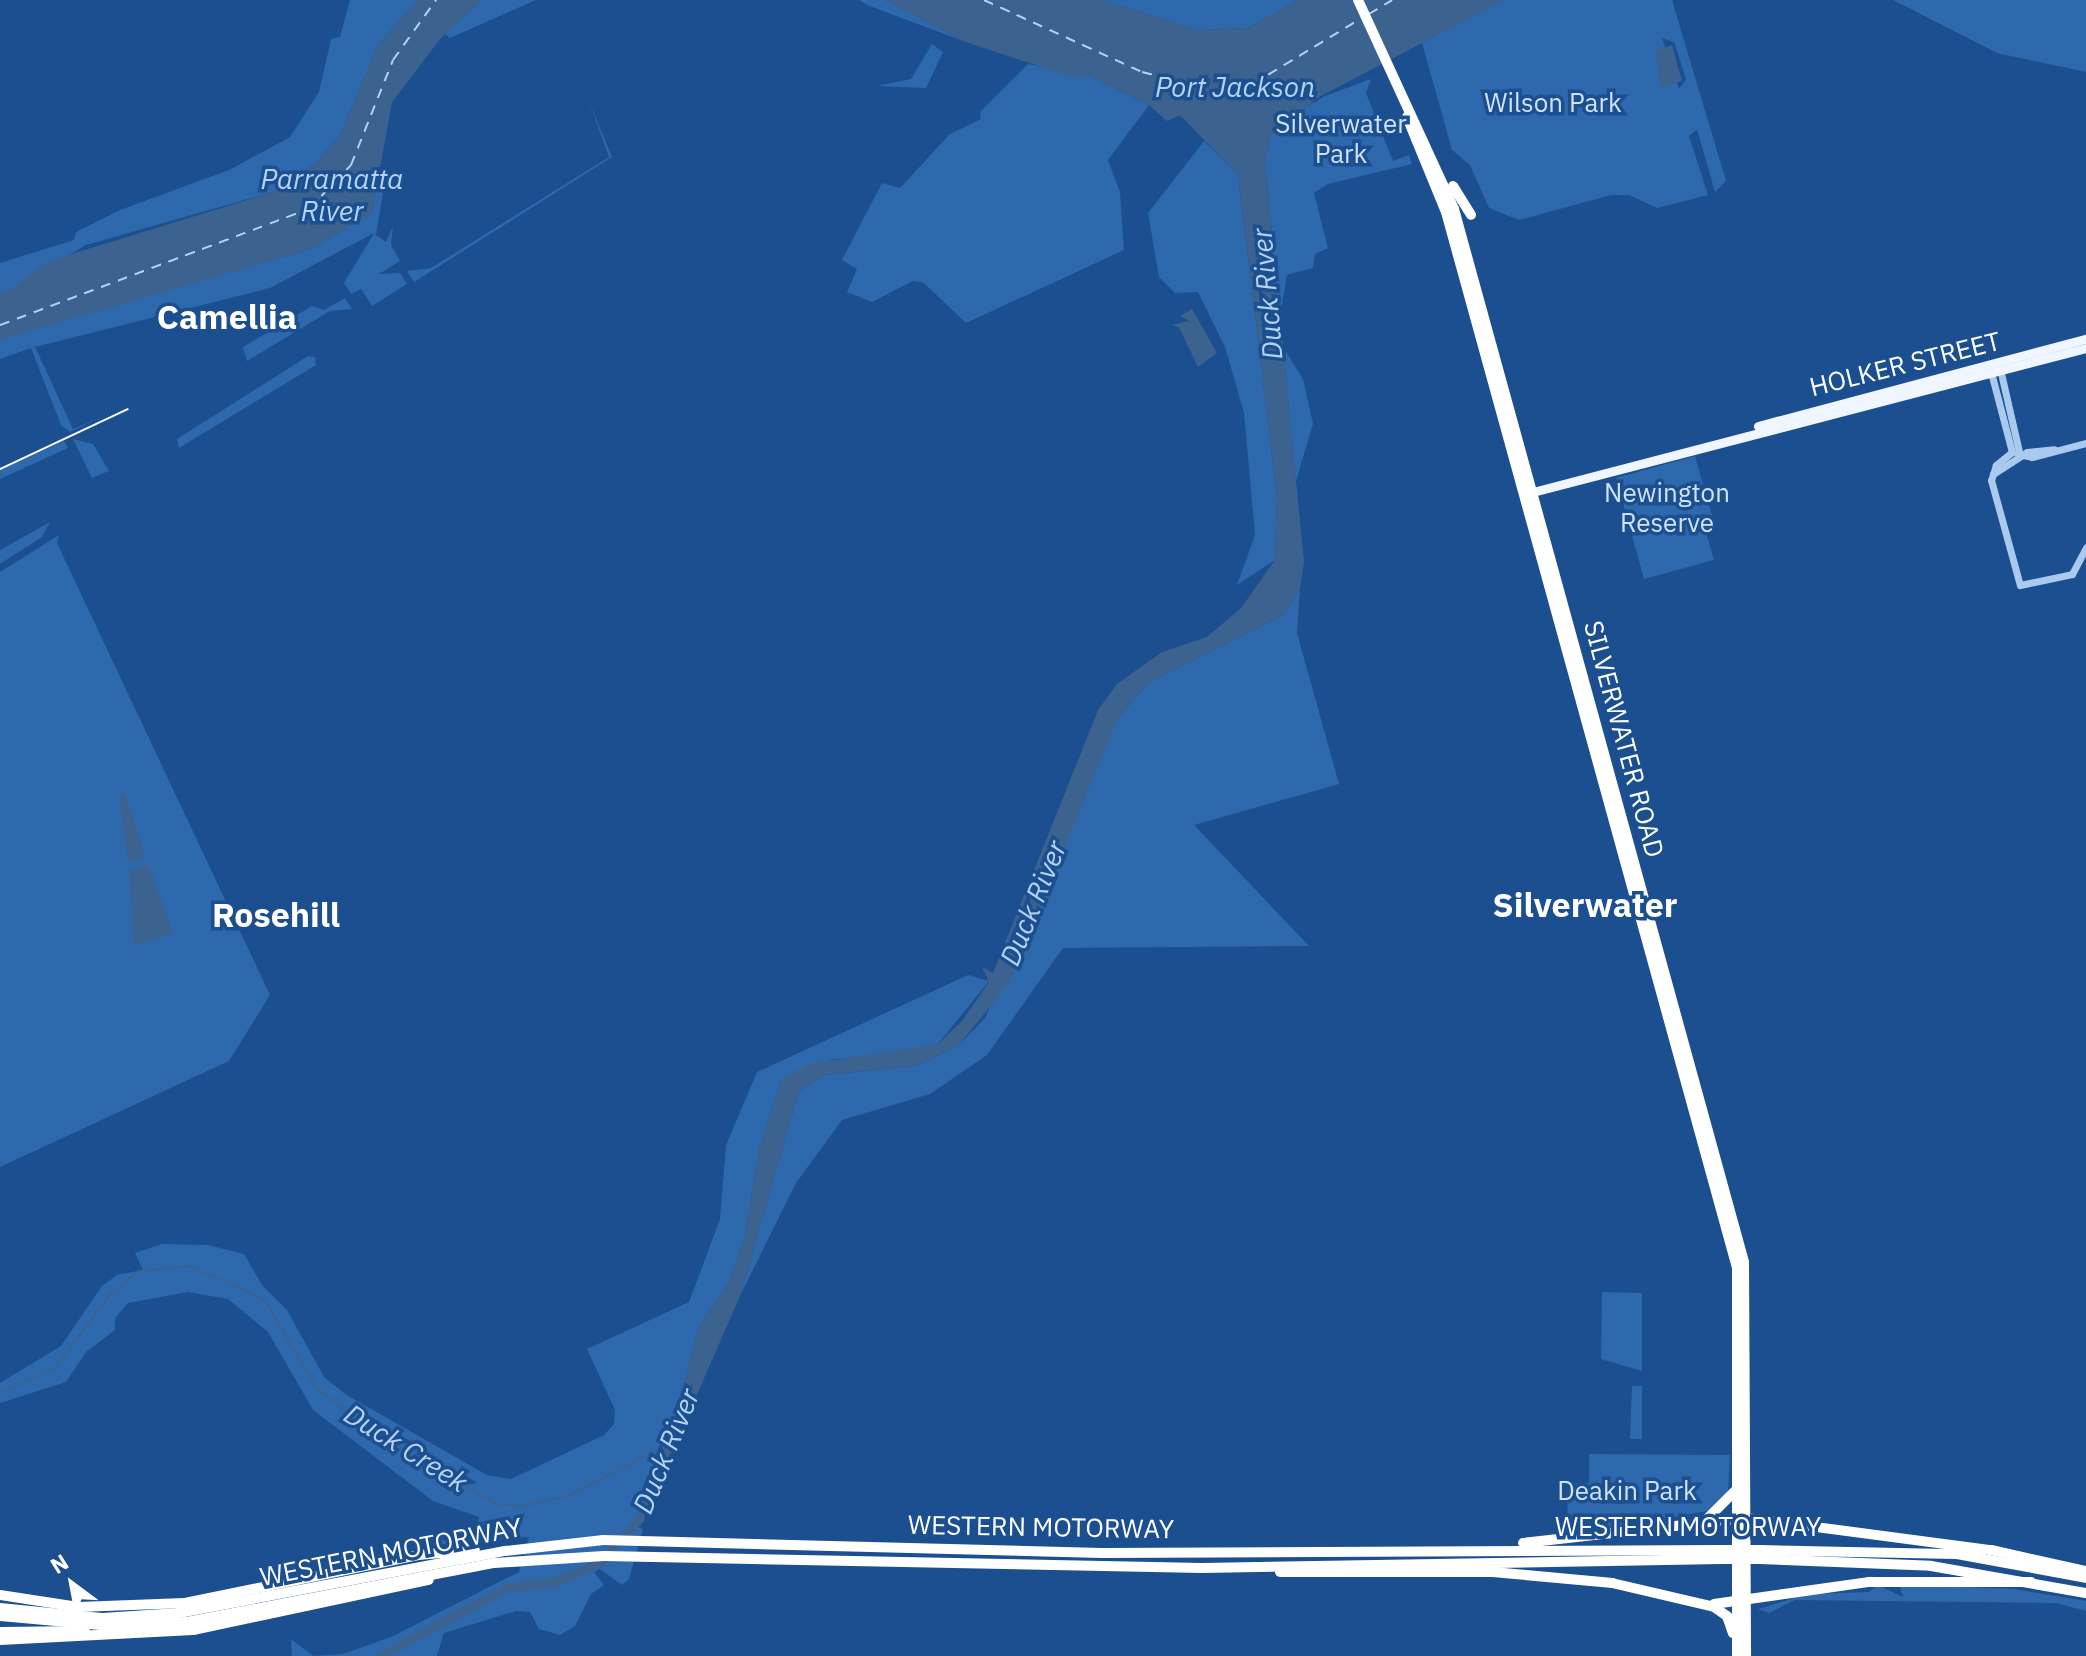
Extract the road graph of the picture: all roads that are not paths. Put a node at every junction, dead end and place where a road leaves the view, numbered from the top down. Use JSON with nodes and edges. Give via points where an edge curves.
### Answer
{"nodes":[{"id":1,"x":1351,"y":0,"type":"edge"},
{"id":2,"x":1358,"y":0,"type":"edge"},
{"id":3,"x":1429,"y":154,"type":"junction"},
{"id":4,"x":1471,"y":215,"type":"dead end"},
{"id":5,"x":2086,"y":339,"type":"edge"},
{"id":6,"x":2086,"y":348,"type":"edge"},
{"id":7,"x":1995,"y":370,"type":"junction"},
{"id":8,"x":2086,"y":442,"type":"edge"},
{"id":9,"x":2016,"y":454,"type":"junction"},
{"id":10,"x":1528,"y":493,"type":"junction"},
{"id":11,"x":2086,"y":548,"type":"edge"},
{"id":12,"x":1742,"y":1486,"type":"junction"},
{"id":13,"x":1742,"y":1518,"type":"junction"},
{"id":14,"x":1707,"y":1519,"type":"junction"},
{"id":15,"x":1769,"y":1523,"type":"junction"},
{"id":16,"x":1477,"y":1549,"type":"junction"},
{"id":17,"x":1760,"y":1554,"type":"junction"},
{"id":18,"x":1722,"y":1555,"type":"junction"},
{"id":19,"x":1202,"y":1568,"type":"junction"},
{"id":20,"x":2086,"y":1571,"type":"edge"},
{"id":21,"x":2086,"y":1578,"type":"edge"},
{"id":22,"x":2031,"y":1582,"type":"junction"},
{"id":23,"x":1843,"y":1585,"type":"junction"},
{"id":24,"x":307,"y":1593,"type":"junction"},
{"id":25,"x":2086,"y":1593,"type":"edge"},
{"id":26,"x":0,"y":1595,"type":"edge"},
{"id":27,"x":277,"y":1600,"type":"junction"},
{"id":28,"x":1704,"y":1603,"type":"junction"},
{"id":29,"x":1742,"y":1604,"type":"junction"},
{"id":30,"x":0,"y":1608,"type":"edge"},
{"id":31,"x":0,"y":1616,"type":"edge"},
{"id":32,"x":61,"y":1624,"type":"junction"},
{"id":33,"x":0,"y":1632,"type":"edge"},
{"id":34,"x":0,"y":1640,"type":"edge"},
{"id":35,"x":1747,"y":1643,"type":"junction"},
{"id":36,"x":1736,"y":1656,"type":"edge"},
{"id":37,"x":1746,"y":1656,"type":"edge"}],
"edges":[{"from":1,"to":3,"type":"highway","name":"SILVERWATER ROAD"},
{"from":2,"to":3,"type":"highway","name":"SILVERWATER ROAD"},
{"from":3,"to":4,"type":"highway"},
{"from":3,"to":10,"type":"highway","name":"SILVERWATER ROAD"},
{"from":5,"to":7,"type":"main road","name":"HOLKER STREET"},
{"from":6,"to":7,"type":"main road","name":"HOLKER STREET"},
{"from":7,"to":9,"type":"street"},
{"from":7,"to":10,"type":"main road","name":"HOLKER STREET","via":[[1821,407]]},
{"from":8,"to":9,"type":"street"},
{"from":9,"to":11,"type":"street","via":[[1992,476],[2021,579],[2072,574]]},
{"from":10,"to":12,"type":"highway","name":"SILVERWATER ROAD","via":[[1737,1268]]},
{"from":12,"to":13,"type":"highway","name":"SILVERWATER ROAD"},
{"from":12,"to":14,"type":"highway"},
{"from":12,"to":15,"type":"highway"},
{"from":13,"to":14,"type":"highway"},
{"from":13,"to":15,"type":"highway"},
{"from":13,"to":29,"type":"highway","name":"SILVERWATER ROAD"},
{"from":14,"to":16,"type":"highway","via":[[1637,1534]]},
{"from":15,"to":20,"type":"highway","via":[[1991,1550]]},
{"from":16,"to":18,"type":"highway","name":"WESTERN MOTORWAY"},
{"from":16,"to":24,"type":"highway","name":"WESTERN MOTORWAY","via":[[1102,1553],[603,1540],[430,1554]]},
{"from":17,"to":18,"type":"highway","name":"WESTERN MOTORWAY","bridge":true},
{"from":17,"to":21,"type":"highway","name":"WESTERN MOTORWAY","via":[[1957,1554]]},
{"from":17,"to":22,"type":"highway","name":"WESTERN MOTORWAY","via":[[1931,1566]]},
{"from":18,"to":19,"type":"highway","name":"WESTERN MOTORWAY"},
{"from":19,"to":24,"type":"highway","name":"WESTERN MOTORWAY","via":[[727,1556],[537,1561]]},
{"from":19,"to":28,"type":"highway","via":[[1548,1575]]},
{"from":22,"to":23,"type":"highway"},
{"from":22,"to":25,"type":"highway","name":"WESTERN MOTORWAY"},
{"from":23,"to":29,"type":"highway"},
{"from":23,"to":35,"type":"highway","via":[[1762,1603]]},
{"from":24,"to":27,"type":"highway","name":"WESTERN MOTORWAY"},
{"from":24,"to":27,"type":"highway","name":"WESTERN MOTORWAY"},
{"from":26,"to":32,"type":"highway"},
{"from":27,"to":32,"type":"highway","name":"WESTERN MOTORWAY"},
{"from":27,"to":32,"type":"highway","name":"WESTERN MOTORWAY"},
{"from":27,"to":32,"type":"highway","name":"WESTERN MOTORWAY","via":[[187,1622]]},
{"from":28,"to":29,"type":"highway"},
{"from":28,"to":36,"type":"highway","via":[[1727,1616]]},
{"from":29,"to":35,"type":"highway","name":"SILVERWATER ROAD"},
{"from":29,"to":36,"type":"highway","name":"SILVERWATER ROAD"},
{"from":30,"to":32,"type":"highway","name":"WESTERN MOTORWAY"},
{"from":31,"to":32,"type":"highway","name":"WESTERN MOTORWAY"},
{"from":32,"to":33,"type":"highway"},
{"from":32,"to":34,"type":"highway","name":"WESTERN MOTORWAY"},
{"from":35,"to":37,"type":"highway","name":"SILVERWATER ROAD"}]}
